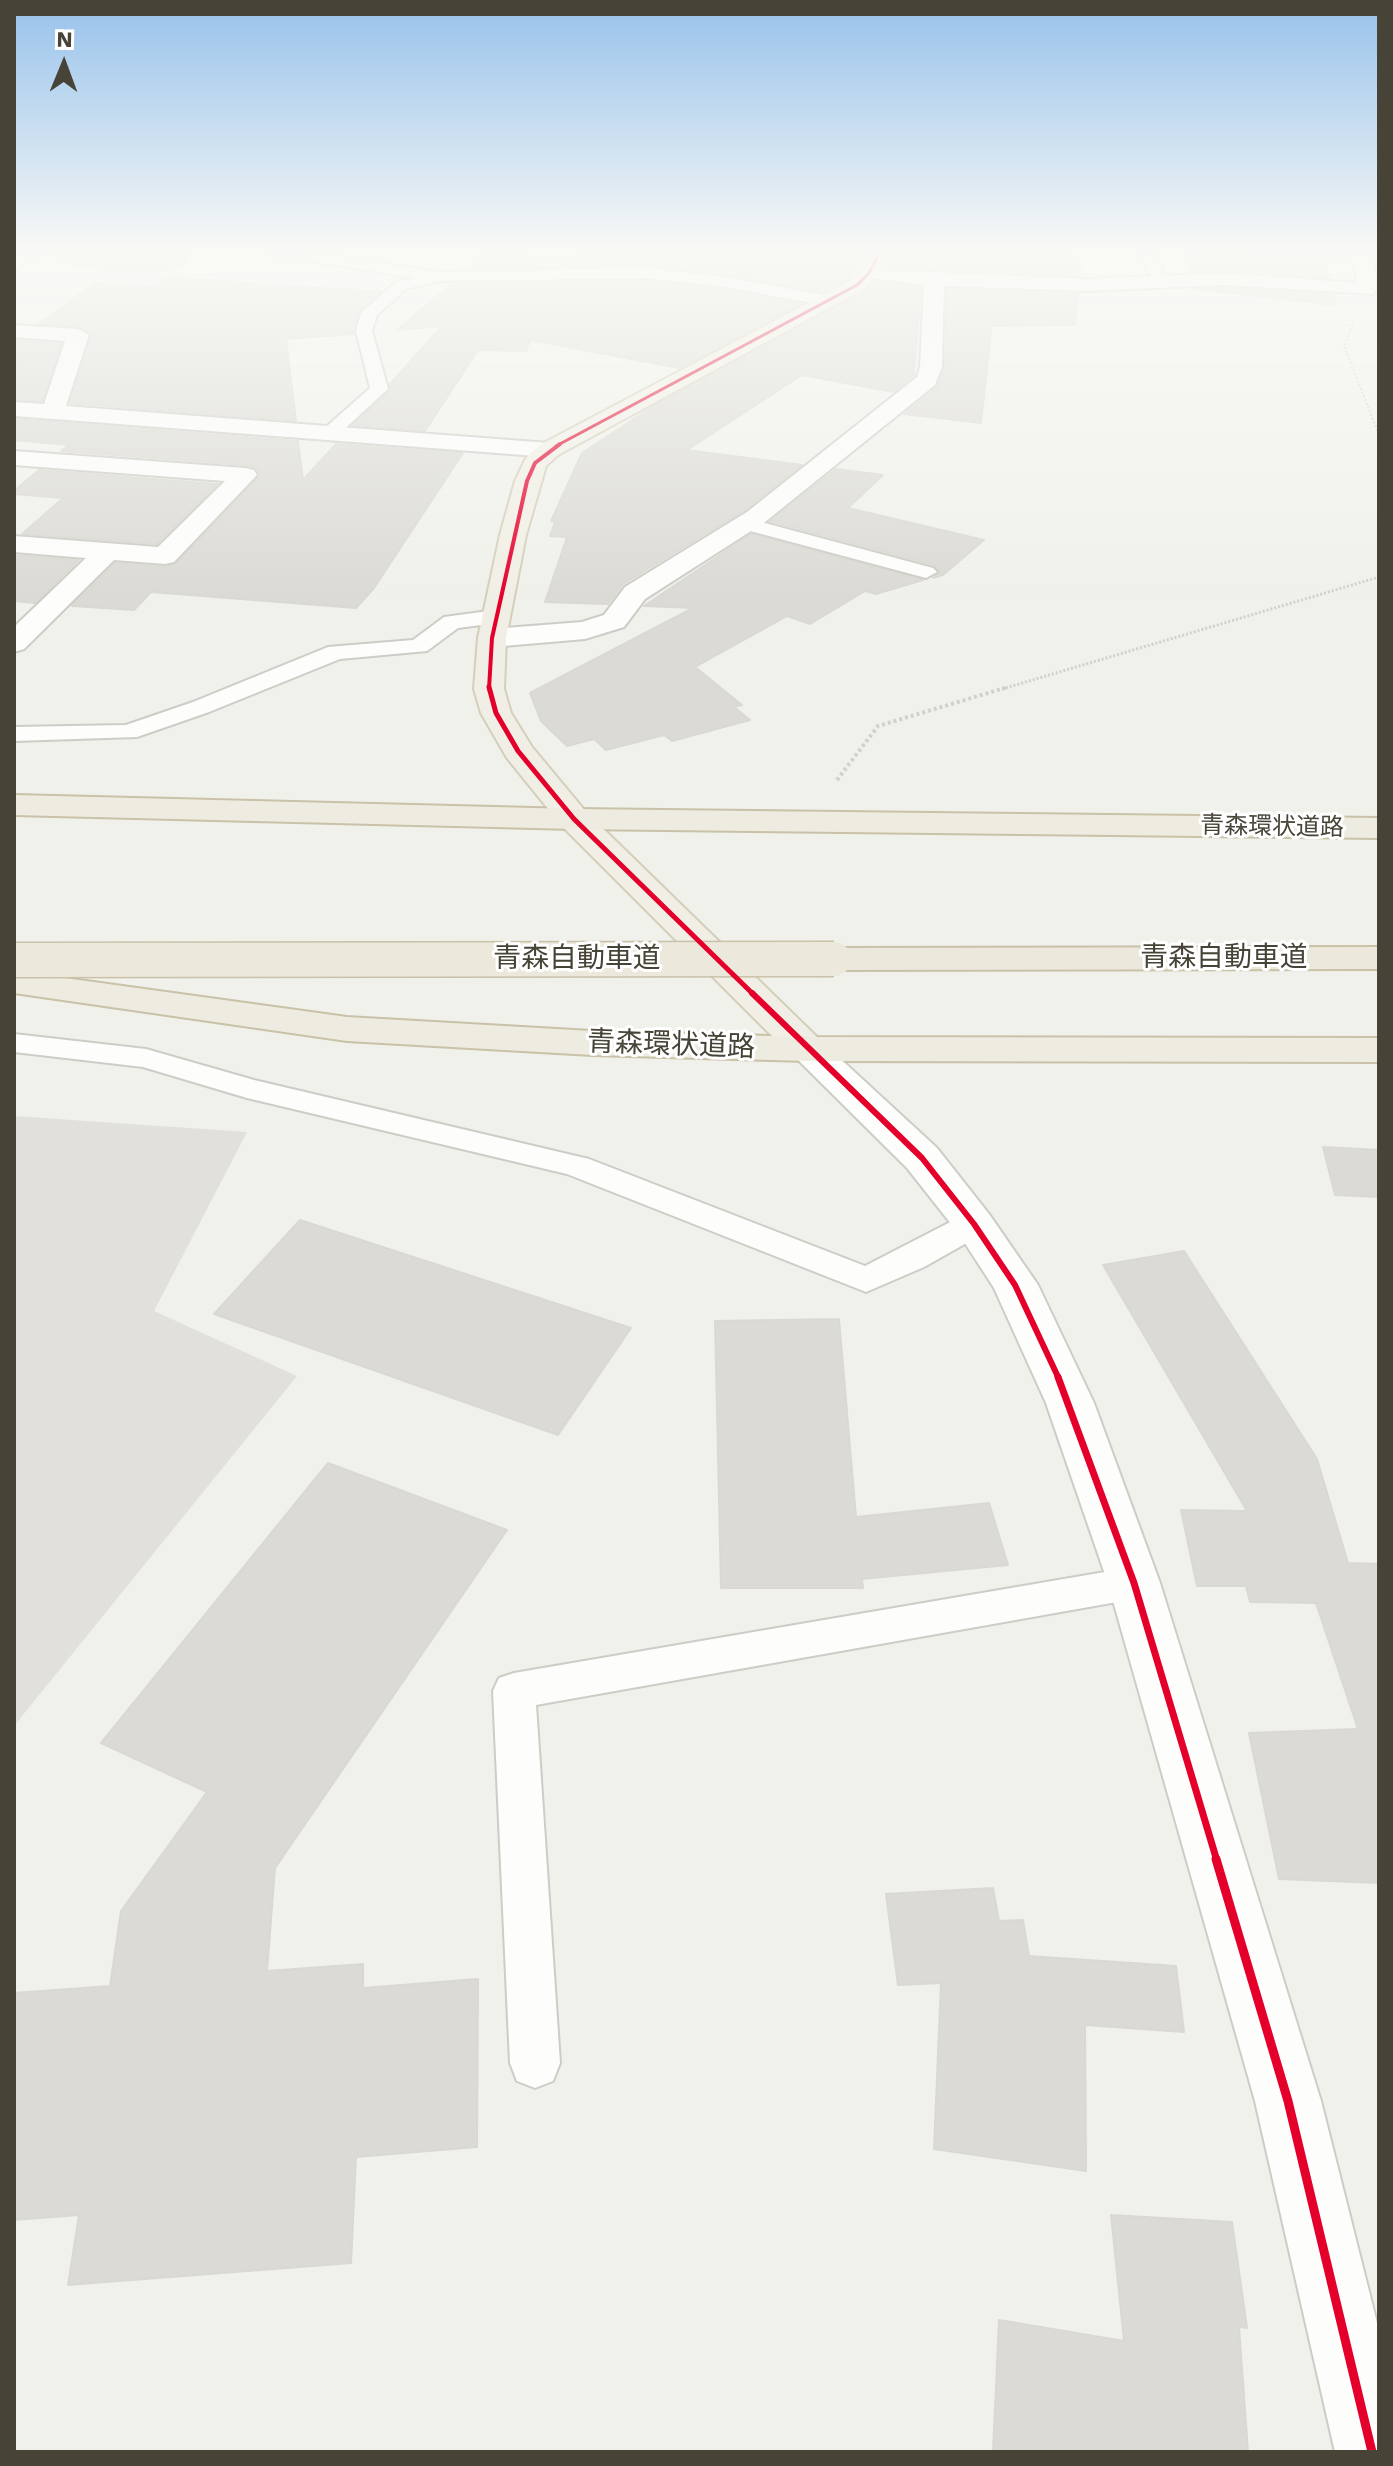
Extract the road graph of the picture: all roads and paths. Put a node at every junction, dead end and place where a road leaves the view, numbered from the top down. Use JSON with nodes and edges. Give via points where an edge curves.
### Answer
{"nodes":[{"id":1,"x":68,"y":367,"type":"edge"},
{"id":2,"x":373,"y":367,"type":"edge"},
{"id":3,"x":705,"y":367,"type":"edge"},
{"id":4,"x":931,"y":367,"type":"edge"},
{"id":5,"x":1352,"y":367,"type":"edge"},
{"id":6,"x":14,"y":409,"type":"edge"},
{"id":7,"x":53,"y":412,"type":"junction"},
{"id":8,"x":332,"y":431,"type":"junction"},
{"id":9,"x":1379,"y":435,"type":"edge"},
{"id":10,"x":549,"y":450,"type":"junction"},
{"id":11,"x":14,"y":458,"type":"edge"},
{"id":12,"x":746,"y":524,"type":"junction"},
{"id":13,"x":14,"y":544,"type":"edge"},
{"id":14,"x":107,"y":552,"type":"junction"},
{"id":15,"x":926,"y":572,"type":"dead end"},
{"id":16,"x":1379,"y":577,"type":"edge"},
{"id":17,"x":494,"y":627,"type":"junction"},
{"id":18,"x":14,"y":643,"type":"edge"},
{"id":19,"x":14,"y":734,"type":"edge"},
{"id":20,"x":14,"y":805,"type":"edge"},
{"id":21,"x":574,"y":819,"type":"junction"},
{"id":22,"x":838,"y":822,"type":"junction"},
{"id":23,"x":1379,"y":828,"type":"edge"},
{"id":24,"x":1379,"y":958,"type":"edge"},
{"id":25,"x":14,"y":960,"type":"edge"},
{"id":26,"x":14,"y":982,"type":"edge"},
{"id":27,"x":807,"y":1049,"type":"junction"},
{"id":28,"x":17,"y":1050,"type":"edge"},
{"id":29,"x":1379,"y":1050,"type":"edge"},
{"id":30,"x":974,"y":1224,"type":"junction"},
{"id":31,"x":1134,"y":1583,"type":"junction"},
{"id":32,"x":535,"y":2063,"type":"dead end"},
{"id":33,"x":1372,"y":2452,"type":"edge"}],
"edges":[{"from":1,"to":7,"type":"street"},
{"from":2,"to":8,"type":"lane","via":[[379,389]]},
{"from":3,"to":10,"type":"main road"},
{"from":4,"to":12,"type":"street","via":[[927,380]]},
{"from":5,"to":9,"type":"path"},
{"from":6,"to":7,"type":"street"},
{"from":7,"to":8,"type":"street"},
{"from":8,"to":10,"type":"street"},
{"from":10,"to":17,"type":"main road","via":[[527,481]]},
{"from":11,"to":14,"type":"street","via":[[245,475],[165,556]]},
{"from":12,"to":15,"type":"lane"},
{"from":12,"to":17,"type":"street","via":[[635,593],[614,621],[585,630]]},
{"from":13,"to":14,"type":"street"},
{"from":14,"to":18,"type":"street"},
{"from":16,"to":22,"type":"path","via":[[878,726],[831,791]]},
{"from":17,"to":19,"type":"lane","via":[[452,622],[419,646],[336,652],[128,732]]},
{"from":17,"to":21,"type":"main road","via":[[489,689],[496,713],[518,751]]},
{"from":20,"to":21,"type":"highway","name":"青森環状道路"},
{"from":21,"to":22,"type":"highway","name":"青森環状道路"},
{"from":21,"to":27,"type":"main road"},
{"from":22,"to":23,"type":"highway","name":"青森環状道路"},
{"from":24,"to":25,"type":"highway","name":"青森自動車道","bridge":true},
{"from":26,"to":27,"type":"highway","name":"青森環状道路","via":[[347,1029]]},
{"from":27,"to":29,"type":"highway","name":"青森環状道路"},
{"from":27,"to":30,"type":"street","via":[[922,1158]]},
{"from":28,"to":30,"type":"lane","via":[[146,1058],[247,1088],[577,1166],[866,1280]]},
{"from":30,"to":31,"type":"street","via":[[1015,1285],[1070,1403]]},
{"from":31,"to":32,"type":"lane","via":[[514,1691]]},
{"from":31,"to":33,"type":"street","via":[[1288,2101]]}]}
